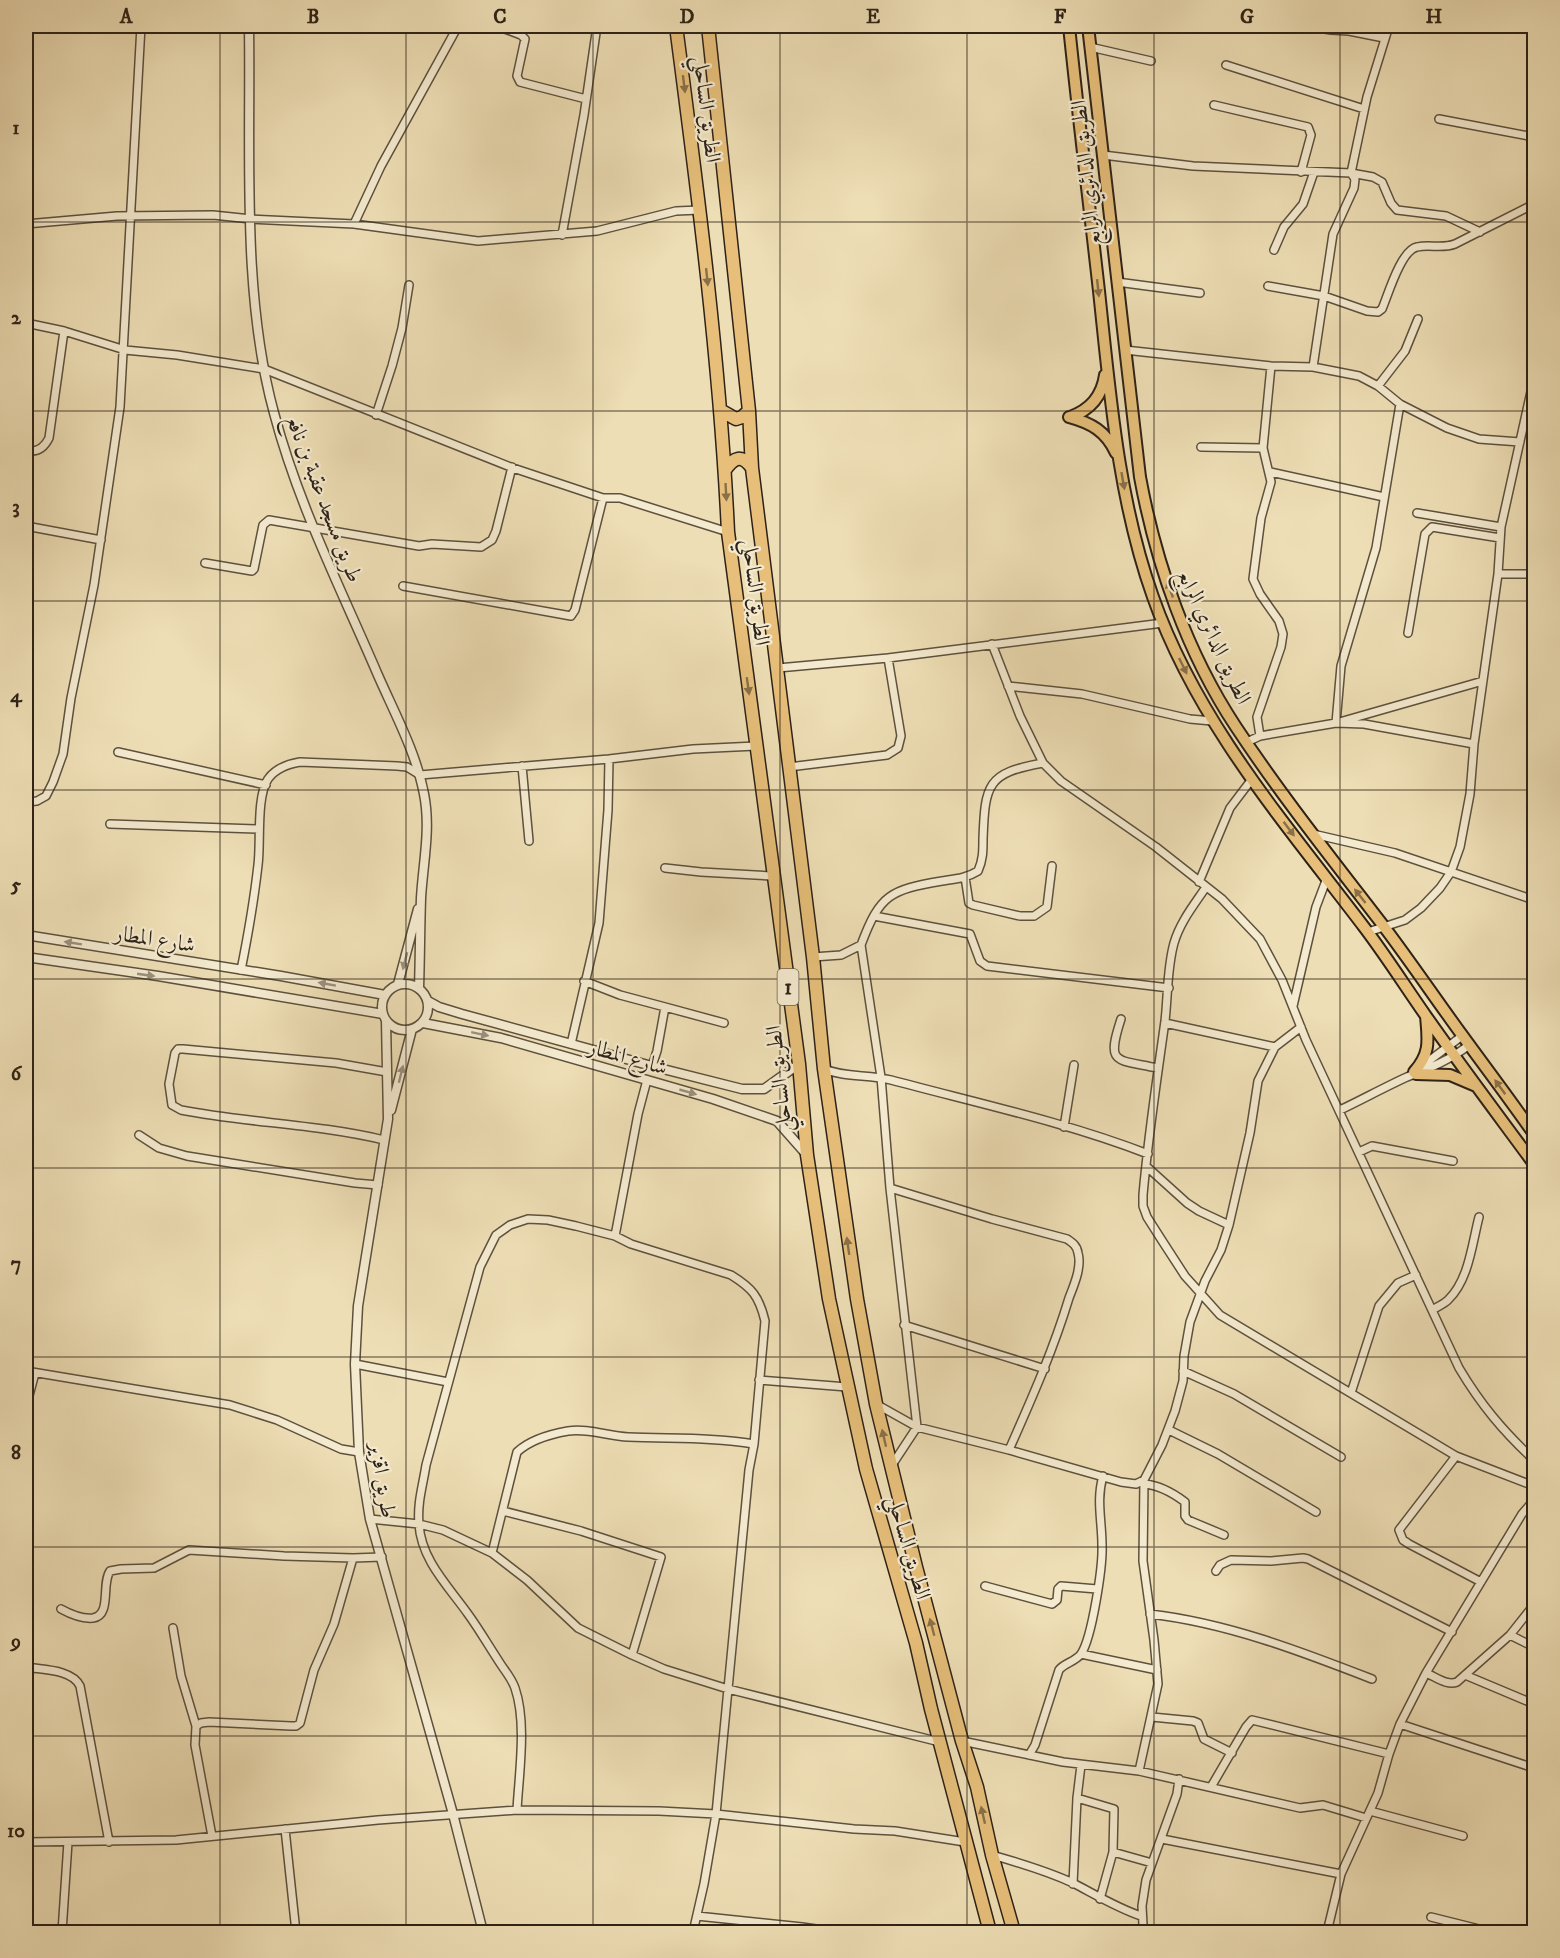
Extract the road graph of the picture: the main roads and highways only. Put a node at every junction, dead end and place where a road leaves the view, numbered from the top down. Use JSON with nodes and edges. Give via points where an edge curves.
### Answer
{"nodes":[{"id":1,"x":676,"y":26,"type":"edge"},
{"id":2,"x":708,"y":26,"type":"edge"},
{"id":3,"x":1069,"y":26,"type":"edge"},
{"id":4,"x":1088,"y":26,"type":"edge"},
{"id":5,"x":1107,"y":365,"type":"junction"},
{"id":6,"x":720,"y":410,"type":"junction"},
{"id":7,"x":749,"y":411,"type":"junction"},
{"id":8,"x":1119,"y":461,"type":"junction"},
{"id":9,"x":752,"y":468,"type":"junction"},
{"id":10,"x":725,"y":470,"type":"junction"},
{"id":11,"x":1426,"y":1016,"type":"junction"},
{"id":12,"x":1477,"y":1087,"type":"junction"},
{"id":13,"x":1534,"y":1134,"type":"edge"},
{"id":14,"x":1534,"y":1164,"type":"edge"},
{"id":15,"x":990,"y":1932,"type":"edge"},
{"id":16,"x":1014,"y":1932,"type":"edge"}],
"edges":[{"from":1,"to":6,"type":"highway","name":"الطريق الساحلي","number":"1","one_way":true},
{"from":2,"to":7,"type":"highway","name":"الطريق الساحلي"},
{"from":3,"to":5,"type":"main road","name":"الطريق الدائري الرابع","one_way":true},
{"from":13,"to":4,"type":"main road","name":"الطريق الدائري الرابع","one_way":true,"via":[[1247,742],[1224,706],[1171,594],[1140,477]]},
{"from":5,"to":8,"type":"main road","name":"الطريق الدائري الرابع"},
{"from":5,"to":8,"type":"main road","via":[[1104,384],[1094,403],[1068,417],[1093,425],[1103,433]]},
{"from":6,"to":7,"type":"highway","via":[[736,419]]},
{"from":6,"to":10,"type":"highway","name":"الطريق الساحلي","number":"1"},
{"from":7,"to":9,"type":"highway","name":"الطريق الساحلي"},
{"from":8,"to":11,"type":"main road","name":"الطريق الدائري الرابع","one_way":true,"via":[[1133,534],[1163,623],[1212,721]]},
{"from":9,"to":10,"type":"highway","via":[[748,462],[737,459]]},
{"from":16,"to":9,"type":"highway","name":"الطريق الساحلي","one_way":true,"via":[[915,1567],[876,1404],[849,1251],[824,1069]]},
{"from":10,"to":15,"type":"highway","name":"الطريق الساحلي","number":"1","one_way":true,"via":[[728,532],[799,1064],[807,1155],[829,1299],[866,1469],[916,1643]]},
{"from":11,"to":12,"type":"main road","name":"الطريق الدائري الرابع"},
{"from":11,"to":12,"type":"main road","via":[[1428,1044],[1425,1057],[1413,1074],[1450,1075]]},
{"from":12,"to":14,"type":"main road","name":"الطريق الدائري الرابع"}]}
